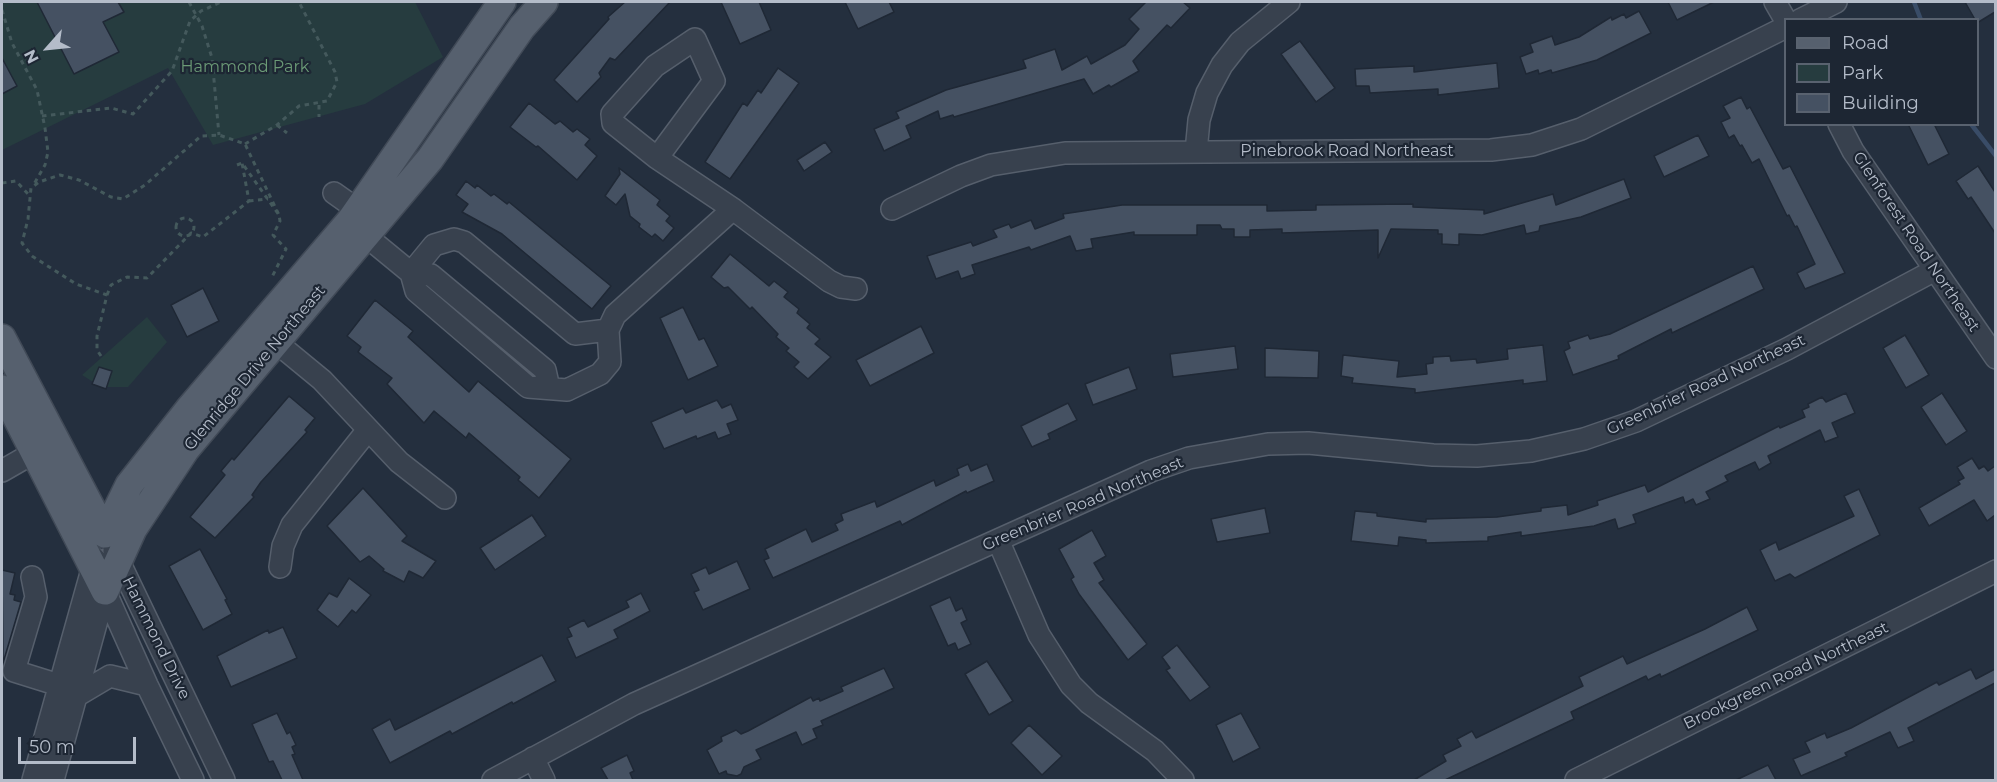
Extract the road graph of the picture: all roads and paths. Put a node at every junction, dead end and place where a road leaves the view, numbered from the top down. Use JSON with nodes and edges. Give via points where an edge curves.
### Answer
{"nodes":[{"id":1,"x":189,"y":2,"type":"edge"},
{"id":2,"x":221,"y":2,"type":"edge"},
{"id":3,"x":299,"y":2,"type":"edge"},
{"id":4,"x":502,"y":2,"type":"edge"},
{"id":5,"x":544,"y":2,"type":"edge"},
{"id":6,"x":1288,"y":2,"type":"edge"},
{"id":7,"x":1775,"y":2,"type":"edge"},
{"id":8,"x":1836,"y":2,"type":"edge"},
{"id":9,"x":2,"y":10,"type":"edge"},
{"id":10,"x":195,"y":15,"type":"junction"},
{"id":11,"x":1804,"y":18,"type":"edge"},
{"id":12,"x":1784,"y":19,"type":"edge"},
{"id":13,"x":1784,"y":28,"type":"edge"},
{"id":14,"x":318,"y":105,"type":"junction"},
{"id":15,"x":42,"y":116,"type":"junction"},
{"id":16,"x":319,"y":117,"type":"dead end"},
{"id":17,"x":277,"y":124,"type":"junction"},
{"id":18,"x":1840,"y":126,"type":"edge"},
{"id":19,"x":287,"y":133,"type":"dead end"},
{"id":20,"x":219,"y":135,"type":"junction"},
{"id":21,"x":245,"y":144,"type":"junction"},
{"id":22,"x":1196,"y":152,"type":"junction"},
{"id":23,"x":657,"y":158,"type":"junction"},
{"id":24,"x":242,"y":163,"type":"junction"},
{"id":25,"x":237,"y":165,"type":"dead end"},
{"id":26,"x":2,"y":183,"type":"edge"},
{"id":27,"x":32,"y":188,"type":"junction"},
{"id":28,"x":334,"y":193,"type":"dead end"},
{"id":29,"x":29,"y":195,"type":"junction"},
{"id":30,"x":268,"y":199,"type":"junction"},
{"id":31,"x":249,"y":201,"type":"junction"},
{"id":32,"x":733,"y":209,"type":"junction"},
{"id":33,"x":892,"y":209,"type":"dead end"},
{"id":34,"x":358,"y":210,"type":"junction"},
{"id":35,"x":279,"y":215,"type":"junction"},
{"id":36,"x":191,"y":233,"type":"junction"},
{"id":37,"x":366,"y":236,"type":"junction"},
{"id":38,"x":1935,"y":270,"type":"junction"},
{"id":39,"x":411,"y":273,"type":"junction"},
{"id":40,"x":268,"y":286,"type":"dead end"},
{"id":41,"x":856,"y":289,"type":"dead end"},
{"id":42,"x":106,"y":295,"type":"junction"},
{"id":43,"x":608,"y":330,"type":"junction"},
{"id":44,"x":2,"y":338,"type":"edge"},
{"id":45,"x":277,"y":343,"type":"junction"},
{"id":46,"x":101,"y":357,"type":"dead end"},
{"id":47,"x":1995,"y":358,"type":"edge"},
{"id":48,"x":2,"y":389,"type":"edge"},
{"id":49,"x":367,"y":431,"type":"junction"},
{"id":50,"x":35,"y":452,"type":"junction"},
{"id":51,"x":2,"y":471,"type":"edge"},
{"id":52,"x":78,"y":478,"type":"junction"},
{"id":53,"x":129,"y":485,"type":"junction"},
{"id":54,"x":445,"y":498,"type":"dead end"},
{"id":55,"x":105,"y":534,"type":"junction"},
{"id":56,"x":998,"y":540,"type":"junction"},
{"id":57,"x":106,"y":563,"type":"junction"},
{"id":58,"x":280,"y":567,"type":"dead end"},
{"id":59,"x":1995,"y":571,"type":"edge"},
{"id":60,"x":32,"y":577,"type":"dead end"},
{"id":61,"x":105,"y":591,"type":"junction"},
{"id":62,"x":147,"y":685,"type":"junction"},
{"id":63,"x":70,"y":690,"type":"junction"},
{"id":64,"x":533,"y":758,"type":"junction"},
{"id":65,"x":33,"y":780,"type":"edge"},
{"id":66,"x":54,"y":780,"type":"edge"},
{"id":67,"x":194,"y":780,"type":"edge"},
{"id":68,"x":224,"y":780,"type":"edge"},
{"id":69,"x":493,"y":780,"type":"edge"},
{"id":70,"x":544,"y":780,"type":"edge"},
{"id":71,"x":1183,"y":780,"type":"edge"},
{"id":72,"x":1576,"y":780,"type":"edge"}],
"edges":[{"from":1,"to":10,"type":"path"},
{"from":2,"to":10,"type":"path"},
{"from":3,"to":14,"type":"path","via":[[337,82],[327,101]]},
{"from":4,"to":34,"type":"main road","name":"Glenridge Drive Northeast"},
{"from":5,"to":37,"type":"main road","name":"Glenridge Drive Northeast","via":[[522,27],[430,159]]},
{"from":6,"to":22,"type":"street","via":[[1240,42],[1222,65],[1201,111]]},
{"from":7,"to":12,"type":"street"},
{"from":8,"to":11,"type":"street"},
{"from":9,"to":15,"type":"path","via":[[12,43],[37,90]]},
{"from":10,"to":15,"type":"path","via":[[172,71],[133,114],[111,108]]},
{"from":10,"to":20,"type":"path","via":[[212,58]]},
{"from":13,"to":22,"type":"street","name":"Pinebrook Road Northeast","via":[[1581,129],[1532,145],[1491,150]]},
{"from":14,"to":16,"type":"path"},
{"from":14,"to":17,"type":"path","via":[[302,104]]},
{"from":15,"to":27,"type":"path","via":[[48,152]]},
{"from":17,"to":19,"type":"path"},
{"from":17,"to":21,"type":"path"},
{"from":18,"to":38,"type":"street","name":"Glenforest Road Northeast"},
{"from":20,"to":21,"type":"path"},
{"from":20,"to":27,"type":"path","via":[[201,136],[146,185],[123,199],[60,175]]},
{"from":21,"to":35,"type":"path"},
{"from":22,"to":33,"type":"street","name":"Pinebrook Road Northeast","via":[[1065,153],[1023,158],[961,176]]},
{"from":23,"to":23,"type":"street","via":[[613,123],[612,114],[660,61],[695,39],[714,81]]},
{"from":23,"to":32,"type":"street"},
{"from":24,"to":25,"type":"path"},
{"from":24,"to":30,"type":"path"},
{"from":24,"to":31,"type":"path"},
{"from":26,"to":29,"type":"path","via":[[16,181]]},
{"from":27,"to":29,"type":"path"},
{"from":28,"to":34,"type":"street"},
{"from":29,"to":42,"type":"path","via":[[22,243],[32,256],[76,284]]},
{"from":30,"to":31,"type":"path"},
{"from":30,"to":35,"type":"path"},
{"from":31,"to":36,"type":"path","via":[[203,237]]},
{"from":32,"to":41,"type":"street","via":[[829,281]]},
{"from":32,"to":43,"type":"street","via":[[615,315]]},
{"from":34,"to":53,"type":"main road","name":"Glenridge Drive Northeast"},
{"from":35,"to":40,"type":"path","via":[[273,236],[286,249]]},
{"from":36,"to":36,"type":"path","via":[[180,235],[177,222],[190,219],[194,228]]},
{"from":36,"to":42,"type":"path","via":[[147,278],[127,277],[111,285]]},
{"from":37,"to":39,"type":"street"},
{"from":37,"to":45,"type":"main road","name":"Glenridge Drive Northeast"},
{"from":38,"to":47,"type":"street","name":"Glenforest Road Northeast"},
{"from":38,"to":56,"type":"street","name":"Greenbrier Road Northeast","via":[[1777,354],[1636,421],[1584,439],[1531,451],[1477,456],[1308,443],[1228,449],[1151,471]]},
{"from":39,"to":43,"type":"street","via":[[434,245],[454,239],[464,242],[575,334]]},
{"from":39,"to":43,"type":"street","via":[[431,275],[544,370],[549,388],[567,390],[600,374],[610,362]]},
{"from":42,"to":46,"type":"path","via":[[97,336]]},
{"from":44,"to":52,"type":"main road"},
{"from":45,"to":49,"type":"street","via":[[322,380]]},
{"from":45,"to":57,"type":"main road","name":"Glenridge Drive Northeast","via":[[186,449]]},
{"from":48,"to":50,"type":"main road"},
{"from":49,"to":54,"type":"street"},
{"from":49,"to":58,"type":"street","via":[[292,525]]},
{"from":50,"to":51,"type":"street"},
{"from":50,"to":57,"type":"main road"},
{"from":52,"to":53,"type":"main road","via":[[104,486]]},
{"from":52,"to":55,"type":"main road"},
{"from":53,"to":55,"type":"main road","name":"Glenridge Drive Northeast"},
{"from":55,"to":57,"type":"street","name":"Hammond Drive"},
{"from":56,"to":64,"type":"street","name":"Greenbrier Road Northeast","via":[[634,704]]},
{"from":56,"to":71,"type":"street","via":[[1039,635],[1066,679],[1089,703],[1155,751]]},
{"from":57,"to":61,"type":"main road"},
{"from":57,"to":63,"type":"street","name":"Glenridge Drive Northeast"},
{"from":57,"to":68,"type":"street","name":"Hammond Drive"},
{"from":59,"to":72,"type":"street","name":"Brookgreen Road Northeast"},
{"from":60,"to":63,"type":"street","via":[[36,597],[14,671]]},
{"from":61,"to":62,"type":"street","name":"Hammond Drive"},
{"from":61,"to":63,"type":"street","name":"Glenridge Drive Northeast"},
{"from":62,"to":63,"type":"street","via":[[111,676]]},
{"from":62,"to":67,"type":"street","name":"Hammond Drive"},
{"from":63,"to":65,"type":"street","name":"Glenridge Drive Northeast"},
{"from":63,"to":66,"type":"street","name":"Glenridge Drive Northeast"},
{"from":64,"to":69,"type":"street","name":"Greenbrier Road Northeast"},
{"from":64,"to":70,"type":"street"}]}
